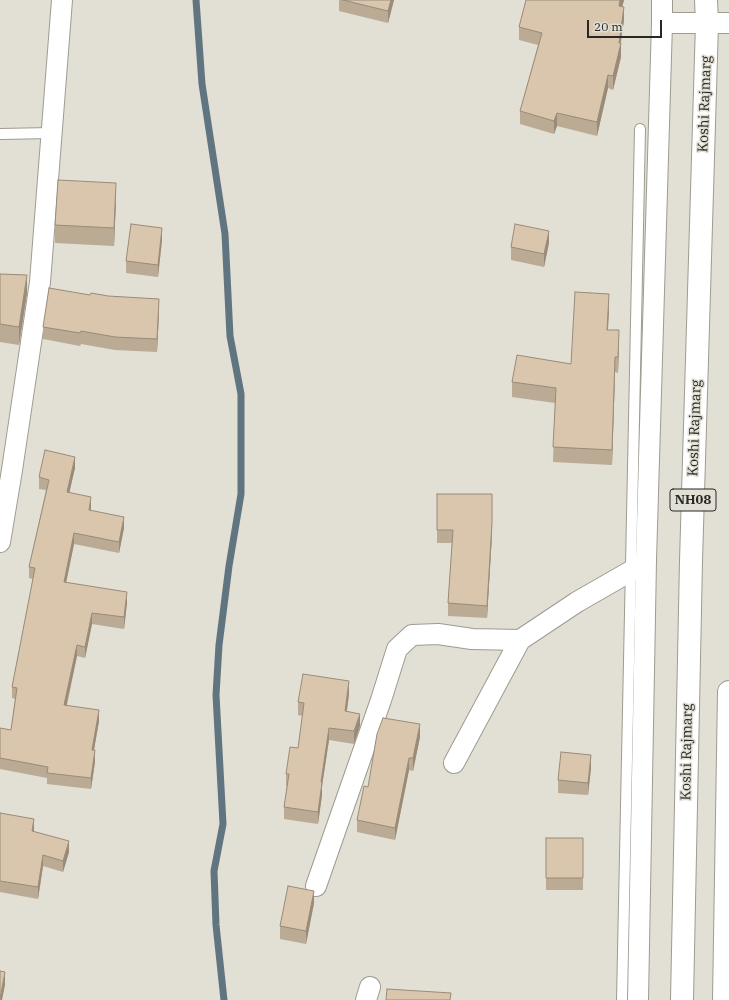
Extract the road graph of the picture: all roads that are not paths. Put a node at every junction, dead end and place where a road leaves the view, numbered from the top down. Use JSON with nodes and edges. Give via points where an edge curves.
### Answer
{"nodes":[{"id":1,"x":62,"y":0,"type":"edge"},
{"id":2,"x":662,"y":0,"type":"edge"},
{"id":3,"x":706,"y":0,"type":"edge"},
{"id":4,"x":662,"y":23,"type":"junction"},
{"id":5,"x":707,"y":23,"type":"junction"},
{"id":6,"x":729,"y":23,"type":"edge"},
{"id":7,"x":640,"y":129,"type":"dead end"},
{"id":8,"x":51,"y":133,"type":"junction"},
{"id":9,"x":0,"y":134,"type":"edge"},
{"id":10,"x":20,"y":281,"type":"edge"},
{"id":11,"x":40,"y":282,"type":"junction"},
{"id":12,"x":0,"y":542,"type":"edge"},
{"id":13,"x":638,"y":566,"type":"junction"},
{"id":14,"x":520,"y":640,"type":"junction"},
{"id":15,"x":729,"y":692,"type":"edge"},
{"id":16,"x":454,"y":763,"type":"dead end"},
{"id":17,"x":316,"y":886,"type":"dead end"},
{"id":18,"x":622,"y":1000,"type":"edge"},
{"id":19,"x":638,"y":1000,"type":"edge"},
{"id":20,"x":682,"y":1000,"type":"edge"},
{"id":21,"x":724,"y":1000,"type":"edge"}],
"edges":[{"from":1,"to":8,"type":"street"},
{"from":2,"to":4,"type":"street"},
{"from":3,"to":5,"type":"main road","name":"Koshi Rajmarg","number":"NH08"},
{"from":4,"to":5,"type":"street"},
{"from":4,"to":13,"type":"street"},
{"from":5,"to":6,"type":"street"},
{"from":5,"to":20,"type":"main road","name":"Koshi Rajmarg","number":"NH08","via":[[691,561]]},
{"from":7,"to":13,"type":"lane"},
{"from":8,"to":9,"type":"lane"},
{"from":8,"to":11,"type":"street"},
{"from":10,"to":11,"type":"street"},
{"from":11,"to":12,"type":"street"},
{"from":13,"to":14,"type":"street"},
{"from":13,"to":18,"type":"lane"},
{"from":13,"to":19,"type":"street"},
{"from":14,"to":16,"type":"street"},
{"from":14,"to":17,"type":"street","via":[[412,634],[397,649]]},
{"from":15,"to":21,"type":"main road"}]}
